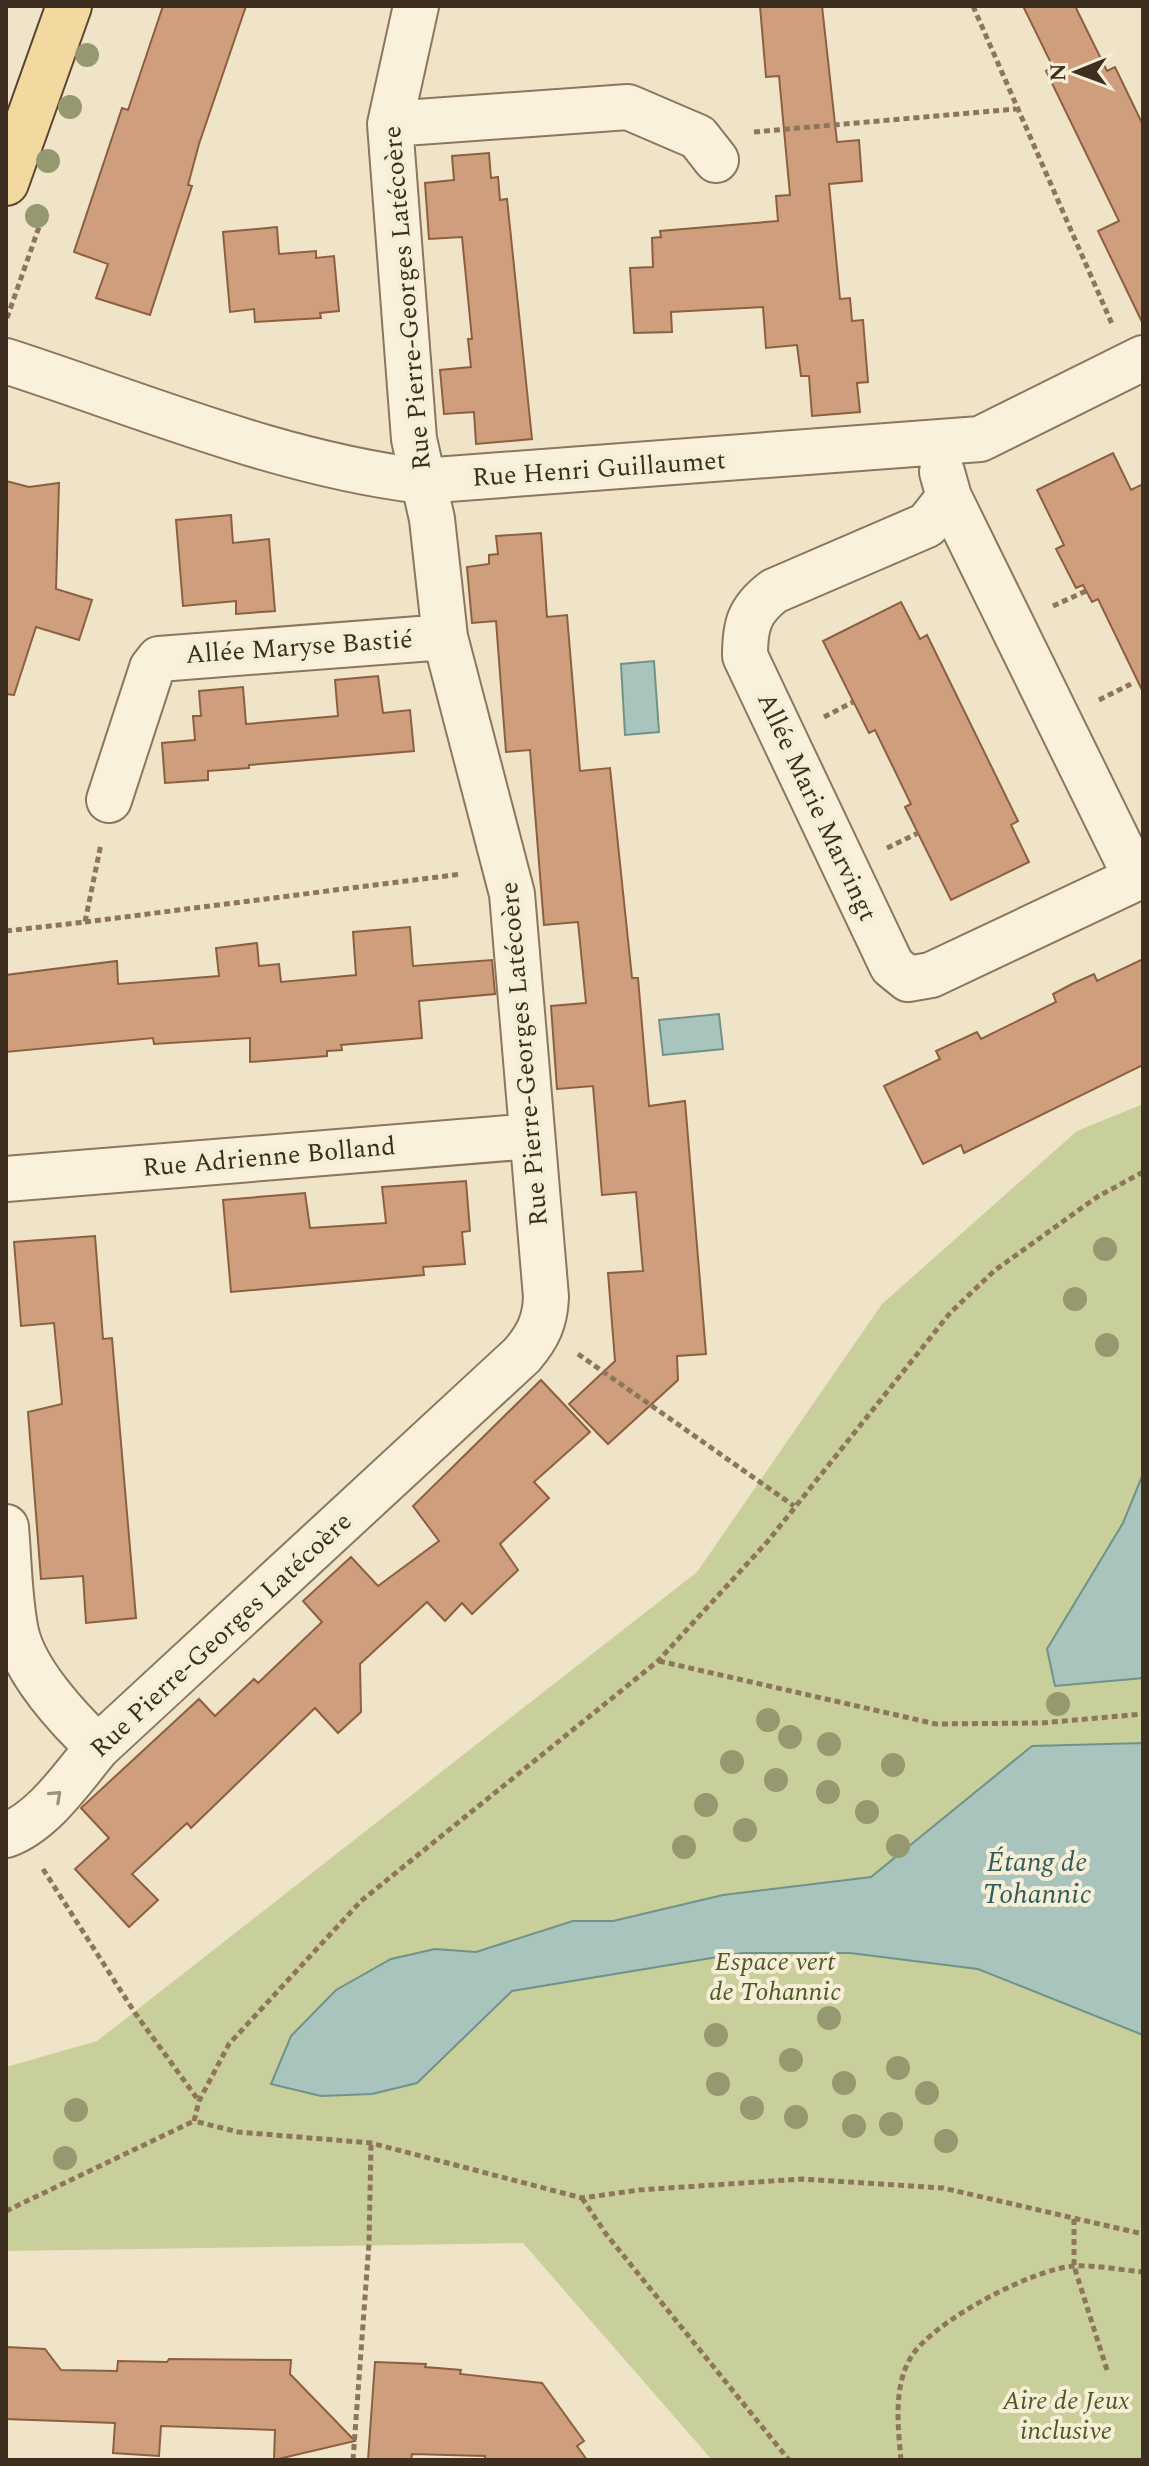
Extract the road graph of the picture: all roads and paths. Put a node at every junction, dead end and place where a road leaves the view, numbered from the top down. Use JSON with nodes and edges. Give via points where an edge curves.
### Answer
{"nodes":[{"id":1,"x":69,"y":6,"type":"edge"},
{"id":2,"x":416,"y":6,"type":"edge"},
{"id":3,"x":973,"y":6,"type":"edge"},
{"id":4,"x":1016,"y":109,"type":"junction"},
{"id":5,"x":390,"y":124,"type":"junction"},
{"id":6,"x":707,"y":149,"type":"joint"},
{"id":7,"x":6,"y":183,"type":"edge"},
{"id":8,"x":6,"y":361,"type":"edge"},
{"id":9,"x":1136,"y":362,"type":"edge"},
{"id":10,"x":934,"y":443,"type":"junction"},
{"id":11,"x":422,"y":481,"type":"junction"},
{"id":12,"x":949,"y":497,"type":"junction"},
{"id":13,"x":445,"y":637,"type":"junction"},
{"id":14,"x":109,"y":800,"type":"joint"},
{"id":15,"x":470,"y":872,"type":"dead end"},
{"id":16,"x":1140,"y":876,"type":"edge"},
{"id":17,"x":85,"y":922,"type":"junction"},
{"id":18,"x":6,"y":931,"type":"edge"},
{"id":19,"x":532,"y":1136,"type":"junction"},
{"id":20,"x":1143,"y":1172,"type":"edge"},
{"id":21,"x":6,"y":1179,"type":"edge"},
{"id":22,"x":541,"y":1328,"type":"junction"},
{"id":23,"x":794,"y":1506,"type":"junction"},
{"id":24,"x":6,"y":1527,"type":"edge"},
{"id":25,"x":658,"y":1661,"type":"junction"},
{"id":26,"x":1143,"y":1714,"type":"edge"},
{"id":27,"x":98,"y":1747,"type":"junction"},
{"id":28,"x":12,"y":1833,"type":"edge"},
{"id":29,"x":199,"y":2101,"type":"junction"},
{"id":30,"x":194,"y":2121,"type":"junction"},
{"id":31,"x":371,"y":2143,"type":"junction"},
{"id":32,"x":582,"y":2198,"type":"junction"},
{"id":33,"x":6,"y":2211,"type":"edge"},
{"id":34,"x":1074,"y":2219,"type":"junction"},
{"id":35,"x":1143,"y":2234,"type":"edge"},
{"id":36,"x":1074,"y":2266,"type":"junction"},
{"id":37,"x":1143,"y":2272,"type":"edge"},
{"id":38,"x":1107,"y":2370,"type":"dead end"},
{"id":39,"x":353,"y":2460,"type":"edge"},
{"id":40,"x":789,"y":2460,"type":"edge"},
{"id":41,"x":901,"y":2460,"type":"edge"}],
"edges":[{"from":1,"to":7,"type":"main road"},
{"from":2,"to":5,"type":"street","name":"Rue Pierre-Georges Latécoère"},
{"from":3,"to":4,"type":"path"},
{"from":4,"to":6,"type":"path"},
{"from":4,"to":9,"type":"path"},
{"from":5,"to":6,"type":"street","via":[[628,107]]},
{"from":5,"to":11,"type":"street","name":"Rue Pierre-Georges Latécoère","via":[[414,439]]},
{"from":8,"to":11,"type":"street","name":"Rue Henri Guillaumet","via":[[305,459],[362,474]]},
{"from":9,"to":10,"type":"street","name":"Rue Henri Guillaumet","via":[[980,439]]},
{"from":10,"to":11,"type":"street","name":"Rue Henri Guillaumet"},
{"from":10,"to":12,"type":"street","name":"Allée Marie Marvingt"},
{"from":11,"to":13,"type":"street","name":"Rue Pierre-Georges Latécoère","via":[[432,519]]},
{"from":12,"to":16,"type":"street","name":"Allée Marie Marvingt"},
{"from":12,"to":16,"type":"street","name":"Allée Marie Marvingt","via":[[927,525],[774,591],[755,605],[745,628],[745,656],[892,966],[908,979],[931,975]]},
{"from":13,"to":14,"type":"street","name":"Allée Maryse Bastié","via":[[159,659]]},
{"from":13,"to":19,"type":"street","name":"Rue Pierre-Georges Latécoère","via":[[510,886]]},
{"from":14,"to":17,"type":"path"},
{"from":15,"to":17,"type":"path"},
{"from":17,"to":18,"type":"path"},
{"from":19,"to":21,"type":"street","name":"Rue Adrienne Bolland"},
{"from":19,"to":22,"type":"street","name":"Rue Pierre-Georges Latécoère","via":[[546,1297]]},
{"from":20,"to":23,"type":"path","via":[[1097,1197],[994,1271],[950,1313]]},
{"from":22,"to":23,"type":"path"},
{"from":22,"to":27,"type":"street","name":"Rue Pierre-Georges Latécoère","via":[[522,1355]]},
{"from":23,"to":25,"type":"path"},
{"from":24,"to":27,"type":"street","via":[[16,1634],[25,1656],[59,1707]]},
{"from":25,"to":26,"type":"path","via":[[936,1724],[1041,1723]]},
{"from":25,"to":29,"type":"path","via":[[361,1901],[229,2044]]},
{"from":28,"to":27,"type":"street","name":"Rue Pierre-Georges Latécoère","one_way":true,"via":[[65,1787]]},
{"from":28,"to":29,"type":"path"},
{"from":29,"to":30,"type":"path"},
{"from":30,"to":31,"type":"path","via":[[238,2132]]},
{"from":30,"to":33,"type":"path"},
{"from":31,"to":32,"type":"path"},
{"from":31,"to":39,"type":"path"},
{"from":32,"to":34,"type":"path","via":[[802,2179],[943,2188]]},
{"from":32,"to":40,"type":"path"},
{"from":34,"to":35,"type":"path"},
{"from":34,"to":36,"type":"path"},
{"from":36,"to":37,"type":"path"},
{"from":36,"to":38,"type":"path"},
{"from":36,"to":41,"type":"path","via":[[974,2303],[911,2357],[899,2397]]}]}
